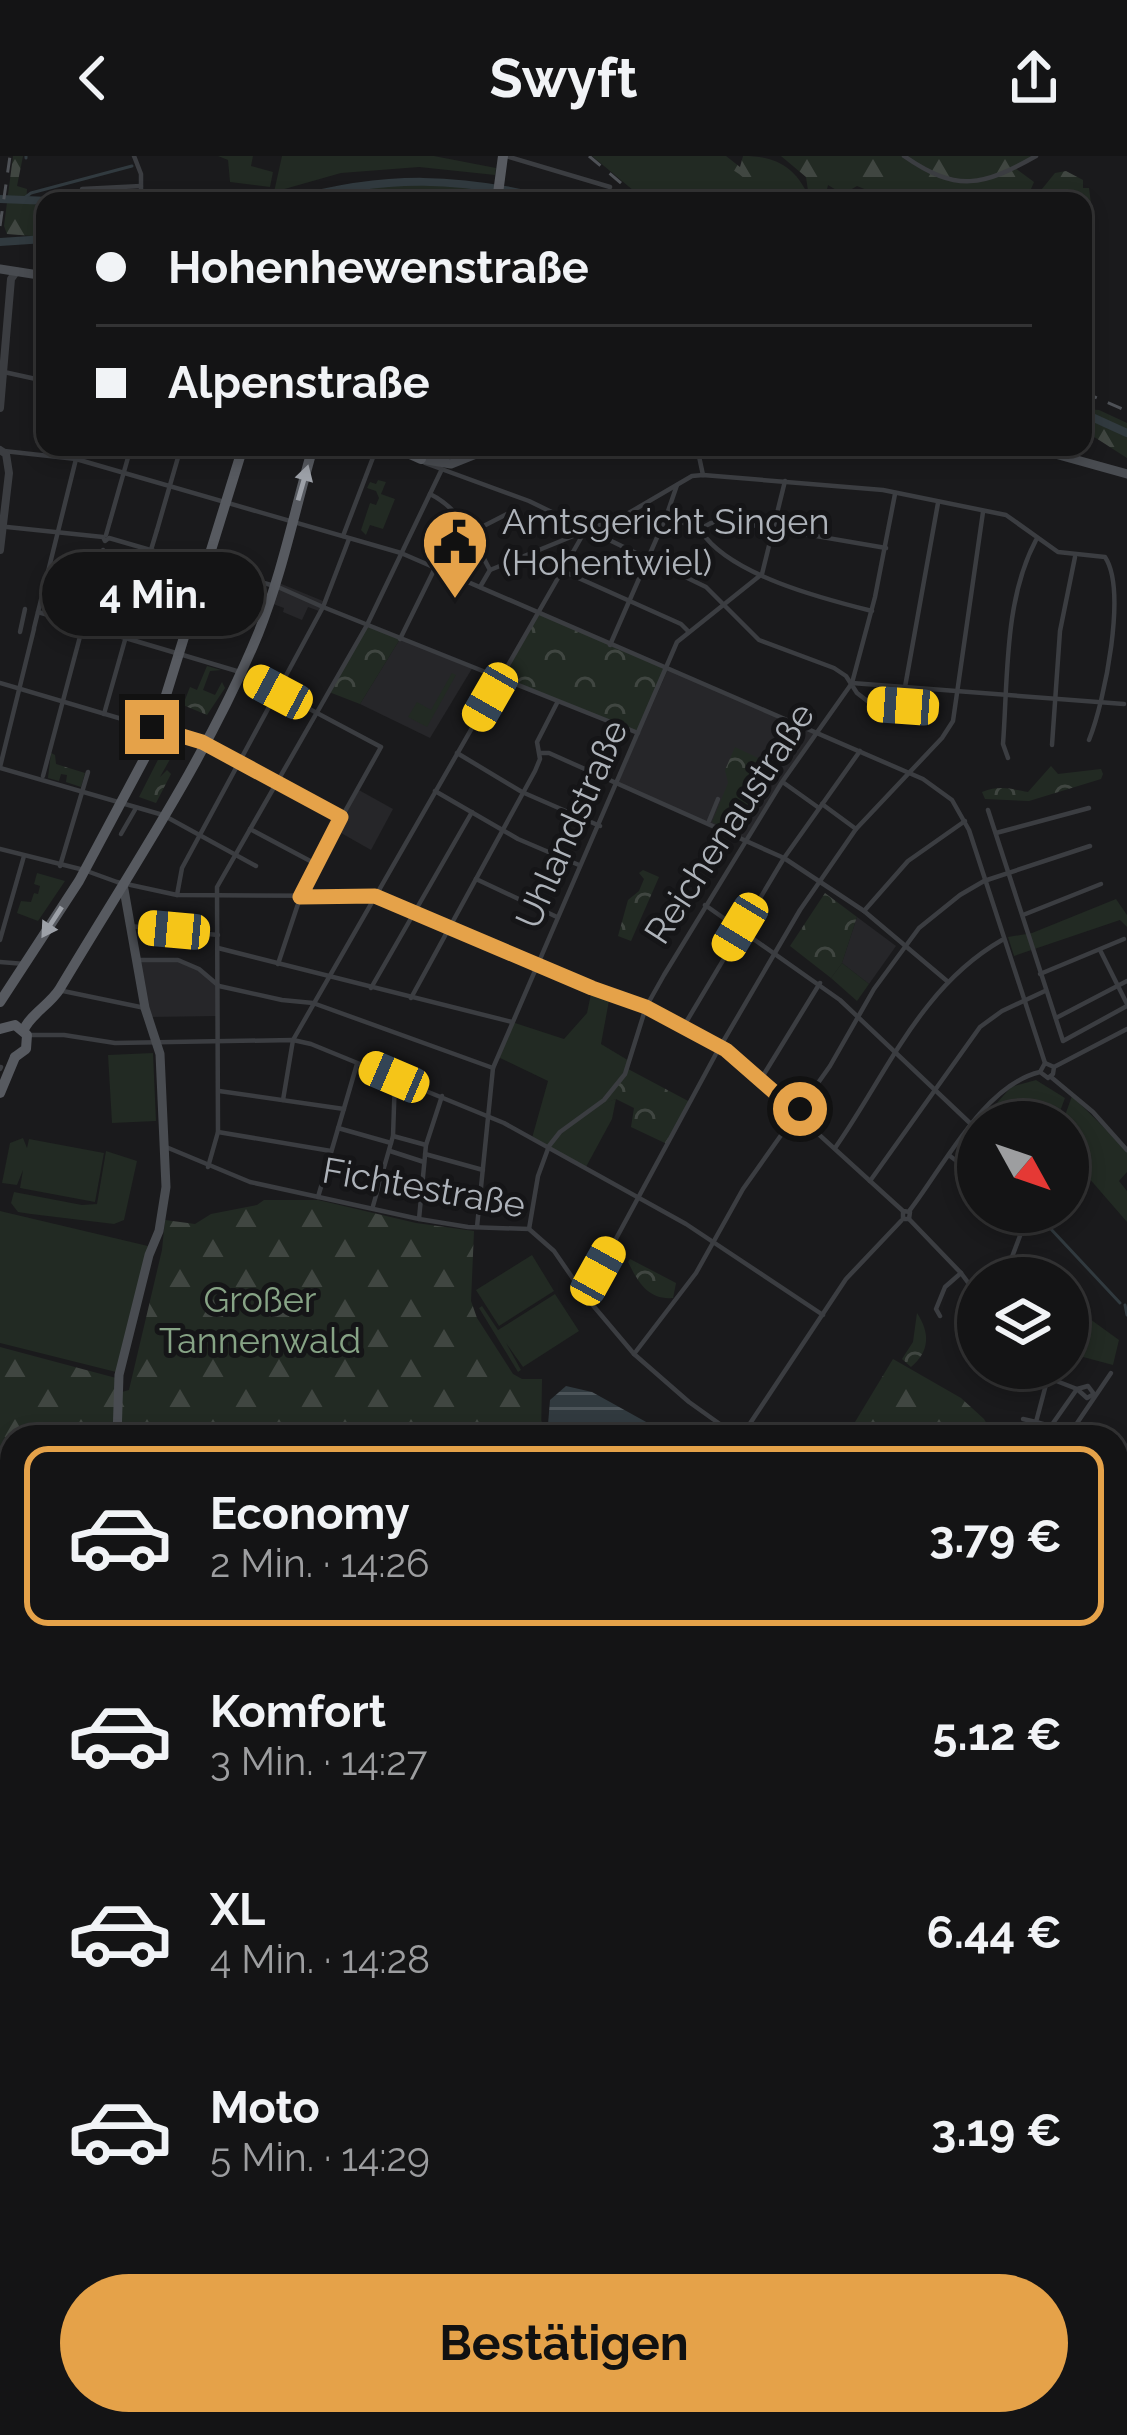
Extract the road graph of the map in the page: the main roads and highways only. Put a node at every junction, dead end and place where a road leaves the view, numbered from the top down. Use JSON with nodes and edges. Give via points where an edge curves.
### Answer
{"nodes":[{"id":1,"x":505,"y":156,"type":"edge"},
{"id":2,"x":498,"y":192,"type":"edge"},
{"id":3,"x":240,"y":456,"type":"edge"},
{"id":4,"x":310,"y":456,"type":"edge"},
{"id":5,"x":432,"y":456,"type":"edge"},
{"id":6,"x":469,"y":456,"type":"edge"},
{"id":7,"x":1062,"y":456,"type":"edge"},
{"id":8,"x":1127,"y":474,"type":"edge"},
{"id":9,"x":120,"y":898,"type":"junction"},
{"id":10,"x":0,"y":1002,"type":"edge"},
{"id":11,"x":0,"y":1027,"type":"edge"},
{"id":12,"x":26,"y":1036,"type":"junction"},
{"id":13,"x":0,"y":1053,"type":"edge"},
{"id":14,"x":15,"y":1057,"type":"junction"},
{"id":15,"x":0,"y":1066,"type":"edge"},
{"id":16,"x":2,"y":1089,"type":"edge"},
{"id":17,"x":117,"y":1425,"type":"edge"}],
"edges":[{"from":1,"to":2,"type":"main road"},
{"from":3,"to":10,"type":"main road","one_way":true,"via":[[157,728],[84,870]]},
{"from":9,"to":4,"type":"main road","one_way":true,"via":[[240,672]]},
{"from":5,"to":6,"type":"main road","via":[[446,464]]},
{"from":7,"to":8,"type":"main road"},
{"from":9,"to":12,"type":"main road","via":[[48,1006],[26,1023]]},
{"from":9,"to":17,"type":"main road","via":[[158,1043],[166,1187],[118,1381]]},
{"from":11,"to":12,"type":"main road","via":[[15,1024]]},
{"from":12,"to":14,"type":"main road"},
{"from":13,"to":14,"type":"main road"},
{"from":14,"to":16,"type":"main road"},
{"from":15,"to":16,"type":"main road"}]}
